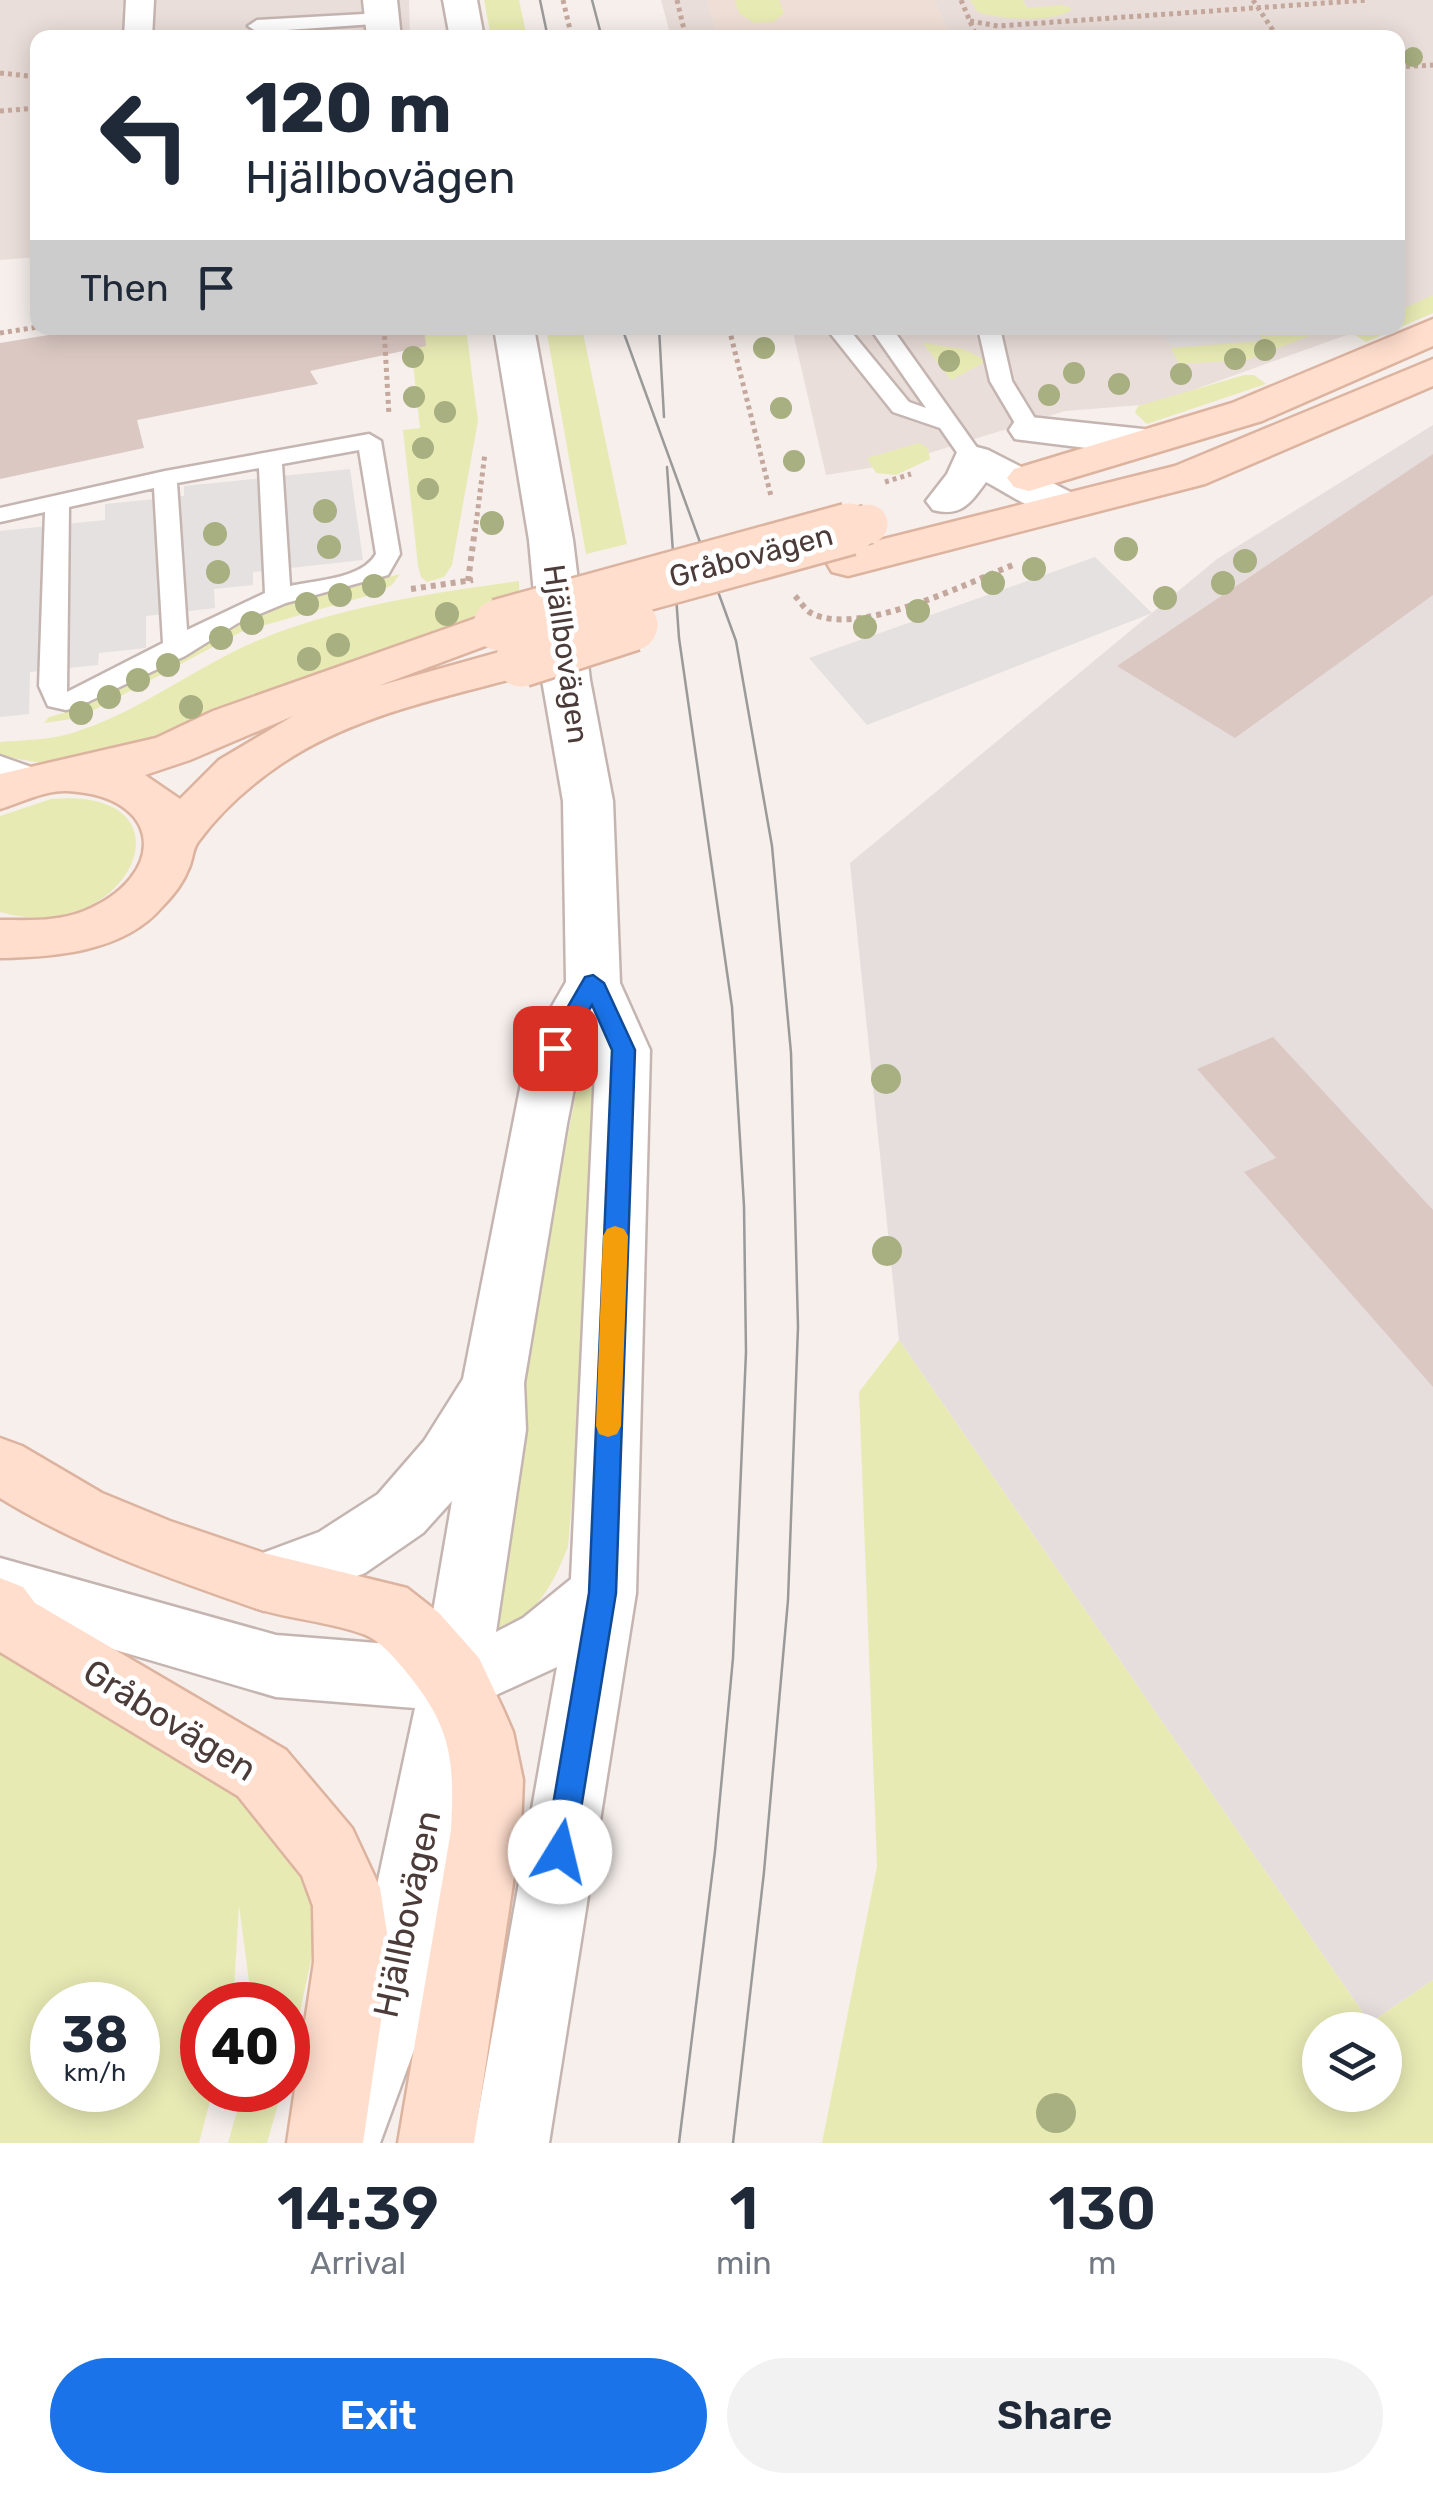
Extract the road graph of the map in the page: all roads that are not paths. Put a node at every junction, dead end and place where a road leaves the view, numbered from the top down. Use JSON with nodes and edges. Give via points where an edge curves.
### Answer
{"nodes":[{"id":1,"x":140,"y":0,"type":"edge"},
{"id":2,"x":460,"y":0,"type":"edge"},
{"id":3,"x":382,"y":19,"type":"edge"},
{"id":4,"x":257,"y":26,"type":"dead end"},
{"id":5,"x":138,"y":30,"type":"edge"},
{"id":6,"x":466,"y":30,"type":"edge"},
{"id":7,"x":1433,"y":332,"type":"edge"},
{"id":8,"x":515,"y":335,"type":"edge"},
{"id":9,"x":843,"y":335,"type":"edge"},
{"id":10,"x":886,"y":335,"type":"edge"},
{"id":11,"x":991,"y":335,"type":"edge"},
{"id":12,"x":1433,"y":371,"type":"edge"},
{"id":13,"x":944,"y":422,"type":"junction"},
{"id":14,"x":1030,"y":430,"type":"junction"},
{"id":15,"x":1142,"y":442,"type":"junction"},
{"id":16,"x":270,"y":459,"type":"junction"},
{"id":17,"x":973,"y":460,"type":"junction"},
{"id":18,"x":165,"y":478,"type":"junction"},
{"id":19,"x":1044,"y":487,"type":"junction"},
{"id":20,"x":948,"y":501,"type":"junction"},
{"id":21,"x":57,"y":502,"type":"junction"},
{"id":22,"x":0,"y":515,"type":"edge"},
{"id":23,"x":858,"y":543,"type":"junction"},
{"id":24,"x":278,"y":597,"type":"junction"},
{"id":25,"x":510,"y":643,"type":"junction"},
{"id":26,"x":176,"y":650,"type":"junction"},
{"id":27,"x":27,"y":778,"type":"edge"},
{"id":28,"x":172,"y":837,"type":"junction"},
{"id":29,"x":13,"y":946,"type":"edge"},
{"id":30,"x":593,"y":983,"type":"junction"},
{"id":31,"x":494,"y":1383,"type":"junction"},
{"id":32,"x":0,"y":1465,"type":"edge"},
{"id":33,"x":264,"y":1582,"type":"junction"},
{"id":34,"x":0,"y":1587,"type":"edge"},
{"id":35,"x":603,"y":1593,"type":"junction"},
{"id":36,"x":0,"y":1608,"type":"edge"},
{"id":37,"x":456,"y":1680,"type":"junction"},
{"id":38,"x":325,"y":2143,"type":"edge"},
{"id":39,"x":342,"y":2143,"type":"edge"},
{"id":40,"x":436,"y":2143,"type":"edge"},
{"id":41,"x":510,"y":2143,"type":"edge"}],
"edges":[{"from":1,"to":5,"type":"street"},
{"from":2,"to":6,"type":"street"},
{"from":3,"to":4,"type":"lane"},
{"from":7,"to":15,"type":"main road","name":"Gråbovägen","via":[[1247,412]]},
{"from":8,"to":30,"type":"street","name":"Hjällbovägen","via":[[588,801]]},
{"from":9,"to":13,"type":"lane","via":[[901,408]]},
{"from":10,"to":13,"type":"lane"},
{"from":11,"to":14,"type":"lane","via":[[1002,381]]},
{"from":12,"to":19,"type":"main road","name":"Gråbovägen","via":[[1224,463],[1133,491]]},
{"from":13,"to":17,"type":"lane"},
{"from":14,"to":15,"type":"street"},
{"from":14,"to":19,"type":"street"},
{"from":15,"to":19,"type":"main road","name":"Gråbovägen"},
{"from":16,"to":18,"type":"lane"},
{"from":16,"to":24,"type":"lane"},
{"from":16,"to":24,"type":"lane","via":[[369,442],[388,554],[379,570],[359,578]]},
{"from":17,"to":19,"type":"street"},
{"from":17,"to":20,"type":"street"},
{"from":18,"to":21,"type":"lane"},
{"from":18,"to":26,"type":"lane"},
{"from":19,"to":20,"type":"main road","name":"Gråbovägen"},
{"from":19,"to":23,"type":"main road","name":"Gråbovägen"},
{"from":20,"to":23,"type":"main road","name":"Gråbovägen"},
{"from":21,"to":22,"type":"lane"},
{"from":21,"to":26,"type":"lane","via":[[57,700],[78,698]]},
{"from":23,"to":25,"type":"main road","name":"Gråbovägen","bridge":true,"via":[[732,593]]},
{"from":24,"to":26,"type":"lane"},
{"from":25,"to":27,"type":"main road","name":"Gråbovägen","via":[[230,722],[122,766]]},
{"from":25,"to":28,"type":"main road","name":"Gråbovägen","via":[[270,748],[233,774]]},
{"from":27,"to":28,"type":"main road","name":"Gråbovägen","via":[[105,780],[139,792],[156,806]]},
{"from":28,"to":29,"type":"main road","name":"Gråbovägen","via":[[162,878],[125,914],[69,938]]},
{"from":30,"to":31,"type":"street","name":"Hjällbovägen","via":[[555,1048]]},
{"from":30,"to":35,"type":"street","name":"Hjällbovägen","via":[[623,1050]]},
{"from":31,"to":33,"type":"street","name":"Hjällbovägen","via":[[455,1452],[410,1507],[366,1541]]},
{"from":31,"to":37,"type":"street","name":"Hjällbovägen","via":[[495,1430]]},
{"from":32,"to":33,"type":"main road","via":[[79,1513]]},
{"from":33,"to":37,"type":"main road","via":[[384,1609]]},
{"from":34,"to":37,"type":"street","via":[[276,1666]]},
{"from":35,"to":37,"type":"street","via":[[546,1639]]},
{"from":35,"to":41,"type":"street","name":"Hjällbovägen"},
{"from":36,"to":38,"type":"main road","name":"Gråbovägen","via":[[12,1624],[262,1773],[328,1853],[349,1904],[349,1967]]},
{"from":37,"to":39,"type":"street","name":"Hjällbovägen","via":[[381,2040]]},
{"from":37,"to":40,"type":"main road","via":[[479,1732],[488,1780],[486,1830]]}]}
